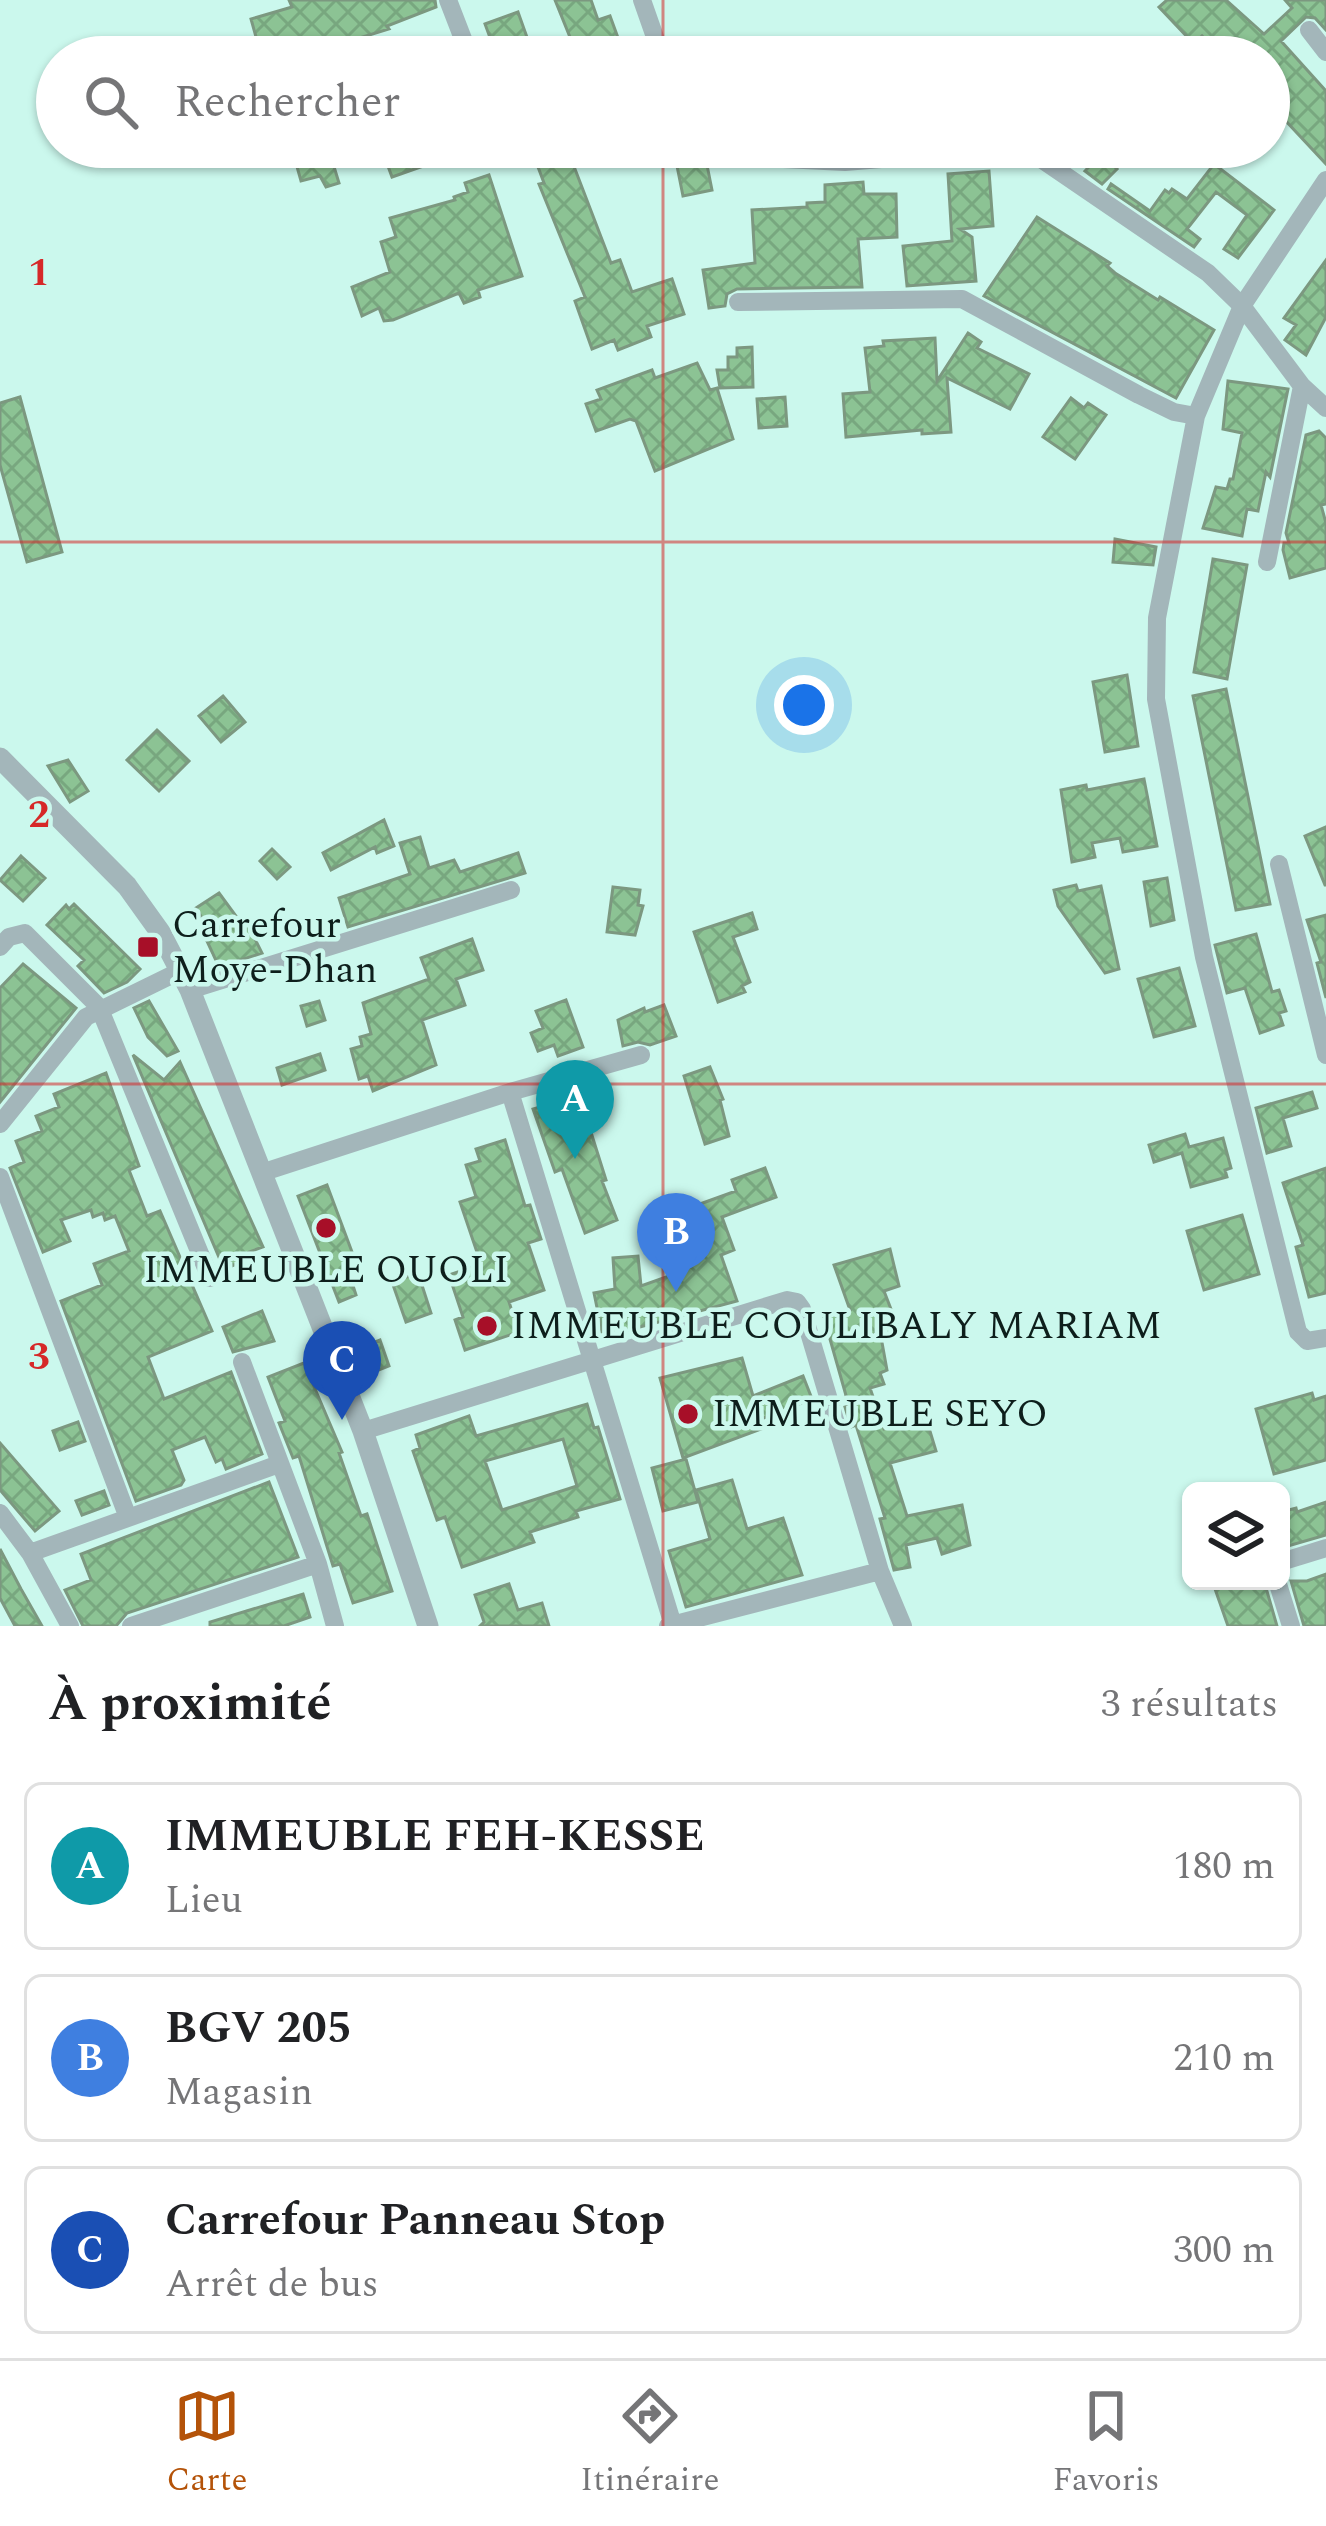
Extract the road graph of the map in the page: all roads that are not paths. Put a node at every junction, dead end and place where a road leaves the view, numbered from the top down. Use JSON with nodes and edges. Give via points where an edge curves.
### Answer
{"nodes":[{"id":1,"x":448,"y":0,"type":"edge"},
{"id":2,"x":642,"y":0,"type":"edge"},
{"id":3,"x":1310,"y":30,"type":"dead end"},
{"id":4,"x":462,"y":36,"type":"edge"},
{"id":5,"x":655,"y":36,"type":"edge"},
{"id":6,"x":1326,"y":52,"type":"edge"},
{"id":7,"x":1056,"y":168,"type":"edge"},
{"id":8,"x":1326,"y":180,"type":"edge"},
{"id":9,"x":738,"y":302,"type":"dead end"},
{"id":10,"x":1242,"y":306,"type":"junction"},
{"id":11,"x":1302,"y":386,"type":"junction"},
{"id":12,"x":1326,"y":408,"type":"edge"},
{"id":13,"x":1196,"y":416,"type":"junction"},
{"id":14,"x":1267,"y":562,"type":"dead end"},
{"id":15,"x":0,"y":758,"type":"edge"},
{"id":16,"x":1279,"y":864,"type":"dead end"},
{"id":17,"x":511,"y":890,"type":"dead end"},
{"id":18,"x":0,"y":947,"type":"edge"},
{"id":19,"x":185,"y":981,"type":"junction"},
{"id":20,"x":99,"y":1007,"type":"junction"},
{"id":21,"x":640,"y":1054,"type":"dead end"},
{"id":22,"x":1326,"y":1054,"type":"edge"},
{"id":23,"x":510,"y":1092,"type":"junction"},
{"id":24,"x":0,"y":1124,"type":"edge"},
{"id":25,"x":264,"y":1172,"type":"junction"},
{"id":26,"x":0,"y":1177,"type":"edge"},
{"id":27,"x":210,"y":1278,"type":"dead end"},
{"id":28,"x":1326,"y":1337,"type":"edge"},
{"id":29,"x":592,"y":1357,"type":"junction"},
{"id":30,"x":242,"y":1362,"type":"dead end"},
{"id":31,"x":363,"y":1431,"type":"junction"},
{"id":32,"x":279,"y":1464,"type":"junction"},
{"id":33,"x":0,"y":1513,"type":"edge"},
{"id":34,"x":127,"y":1515,"type":"junction"},
{"id":35,"x":1326,"y":1548,"type":"edge"},
{"id":36,"x":30,"y":1553,"type":"junction"},
{"id":37,"x":1290,"y":1559,"type":"edge"},
{"id":38,"x":318,"y":1564,"type":"junction"},
{"id":39,"x":880,"y":1571,"type":"junction"},
{"id":40,"x":1280,"y":1590,"type":"edge"},
{"id":41,"x":670,"y":1625,"type":"edge"},
{"id":42,"x":70,"y":1626,"type":"edge"},
{"id":43,"x":131,"y":1626,"type":"edge"},
{"id":44,"x":335,"y":1626,"type":"edge"},
{"id":45,"x":428,"y":1626,"type":"edge"},
{"id":46,"x":903,"y":1626,"type":"edge"},
{"id":47,"x":1291,"y":1626,"type":"edge"}],
"edges":[{"from":1,"to":4,"type":"street"},
{"from":2,"to":5,"type":"street"},
{"from":3,"to":6,"type":"street"},
{"from":7,"to":10,"type":"street","via":[[1208,273]]},
{"from":8,"to":10,"type":"street"},
{"from":9,"to":13,"type":"street","via":[[962,299],[1139,395]]},
{"from":10,"to":11,"type":"street"},
{"from":10,"to":13,"type":"street"},
{"from":11,"to":12,"type":"street"},
{"from":11,"to":14,"type":"street"},
{"from":13,"to":28,"type":"street","via":[[1157,617],[1156,699],[1204,958],[1298,1332],[1307,1340]]},
{"from":15,"to":19,"type":"street","via":[[127,886]]},
{"from":16,"to":22,"type":"street"},
{"from":17,"to":19,"type":"street"},
{"from":18,"to":20,"type":"street","via":[[25,933]]},
{"from":19,"to":20,"type":"street"},
{"from":19,"to":25,"type":"street"},
{"from":20,"to":24,"type":"street"},
{"from":20,"to":27,"type":"street"},
{"from":21,"to":23,"type":"street"},
{"from":23,"to":25,"type":"street"},
{"from":23,"to":29,"type":"street"},
{"from":25,"to":31,"type":"street"},
{"from":26,"to":34,"type":"street"},
{"from":29,"to":31,"type":"street"},
{"from":29,"to":39,"type":"street","via":[[797,1302]]},
{"from":29,"to":41,"type":"street"},
{"from":30,"to":32,"type":"street"},
{"from":31,"to":45,"type":"street"},
{"from":32,"to":34,"type":"street"},
{"from":32,"to":38,"type":"street"},
{"from":33,"to":36,"type":"street"},
{"from":34,"to":36,"type":"street"},
{"from":35,"to":37,"type":"street"},
{"from":36,"to":42,"type":"street"},
{"from":38,"to":43,"type":"street"},
{"from":38,"to":44,"type":"street"},
{"from":39,"to":41,"type":"street"},
{"from":39,"to":46,"type":"street"},
{"from":40,"to":47,"type":"street"}]}
